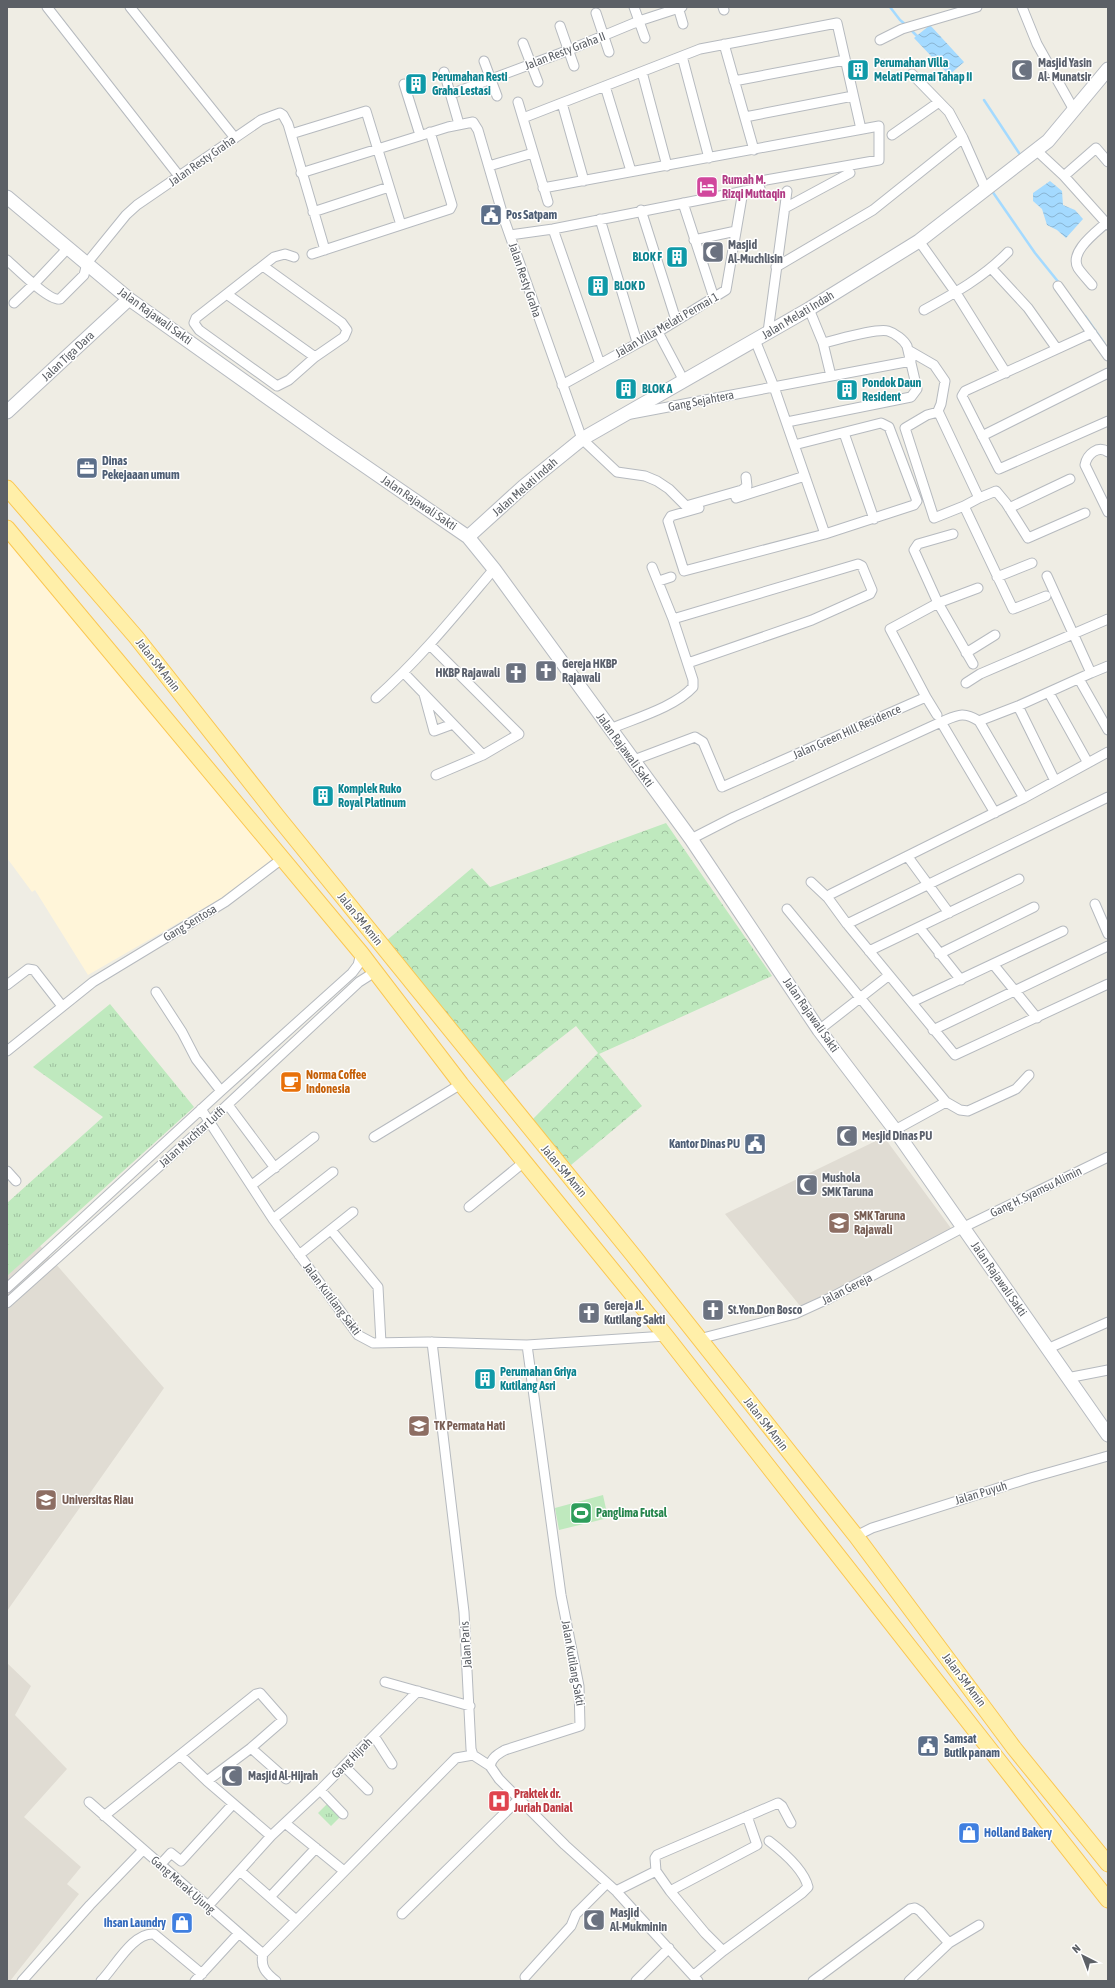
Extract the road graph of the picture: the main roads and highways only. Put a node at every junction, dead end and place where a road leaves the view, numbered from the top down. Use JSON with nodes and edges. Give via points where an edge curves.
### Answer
{"nodes":[{"id":1,"x":1108,"y":69,"type":"edge"},
{"id":2,"x":7,"y":197,"type":"edge"},
{"id":3,"x":129,"y":299,"type":"junction"},
{"id":4,"x":7,"y":412,"type":"edge"},
{"id":5,"x":7,"y":488,"type":"edge"},
{"id":6,"x":8,"y":532,"type":"edge"},
{"id":7,"x":468,"y":536,"type":"junction"},
{"id":8,"x":464,"y":1049,"type":"junction"},
{"id":9,"x":447,"y":1065,"type":"junction"},
{"id":10,"x":1108,"y":1435,"type":"edge"},
{"id":11,"x":1089,"y":1842,"type":"junction"},
{"id":12,"x":1078,"y":1860,"type":"junction"},
{"id":13,"x":1108,"y":1864,"type":"edge"},
{"id":14,"x":1108,"y":1900,"type":"edge"}],
"edges":[{"from":1,"to":7,"type":"main road","name":"Jalan Melati Indah","via":[[1048,141],[920,241],[809,309],[582,439]]},
{"from":2,"to":3,"type":"main road","name":"Jalan Rajawali Sakti"},
{"from":3,"to":4,"type":"main road","name":"Jalan Tiga Dara"},
{"from":3,"to":7,"type":"main road","name":"Jalan Rajawali Sakti"},
{"from":5,"to":8,"type":"main road","name":"Jalan SM Amin","via":[[136,637]]},
{"from":6,"to":9,"type":"main road","name":"Jalan SM Amin","via":[[283,858],[377,973]]},
{"from":7,"to":10,"type":"main road","name":"Jalan Rajawali Sakti","via":[[691,839],[819,1030],[895,1130]]},
{"from":8,"to":9,"type":"main road"},
{"from":8,"to":11,"type":"main road","name":"Jalan SM Amin","via":[[856,1536],[1014,1748]]},
{"from":9,"to":12,"type":"main road","name":"Jalan SM Amin","via":[[666,1336]]},
{"from":11,"to":12,"type":"main road"},
{"from":11,"to":13,"type":"main road","name":"Jalan SM Amin"},
{"from":12,"to":14,"type":"main road","name":"Jalan SM Amin"}]}
